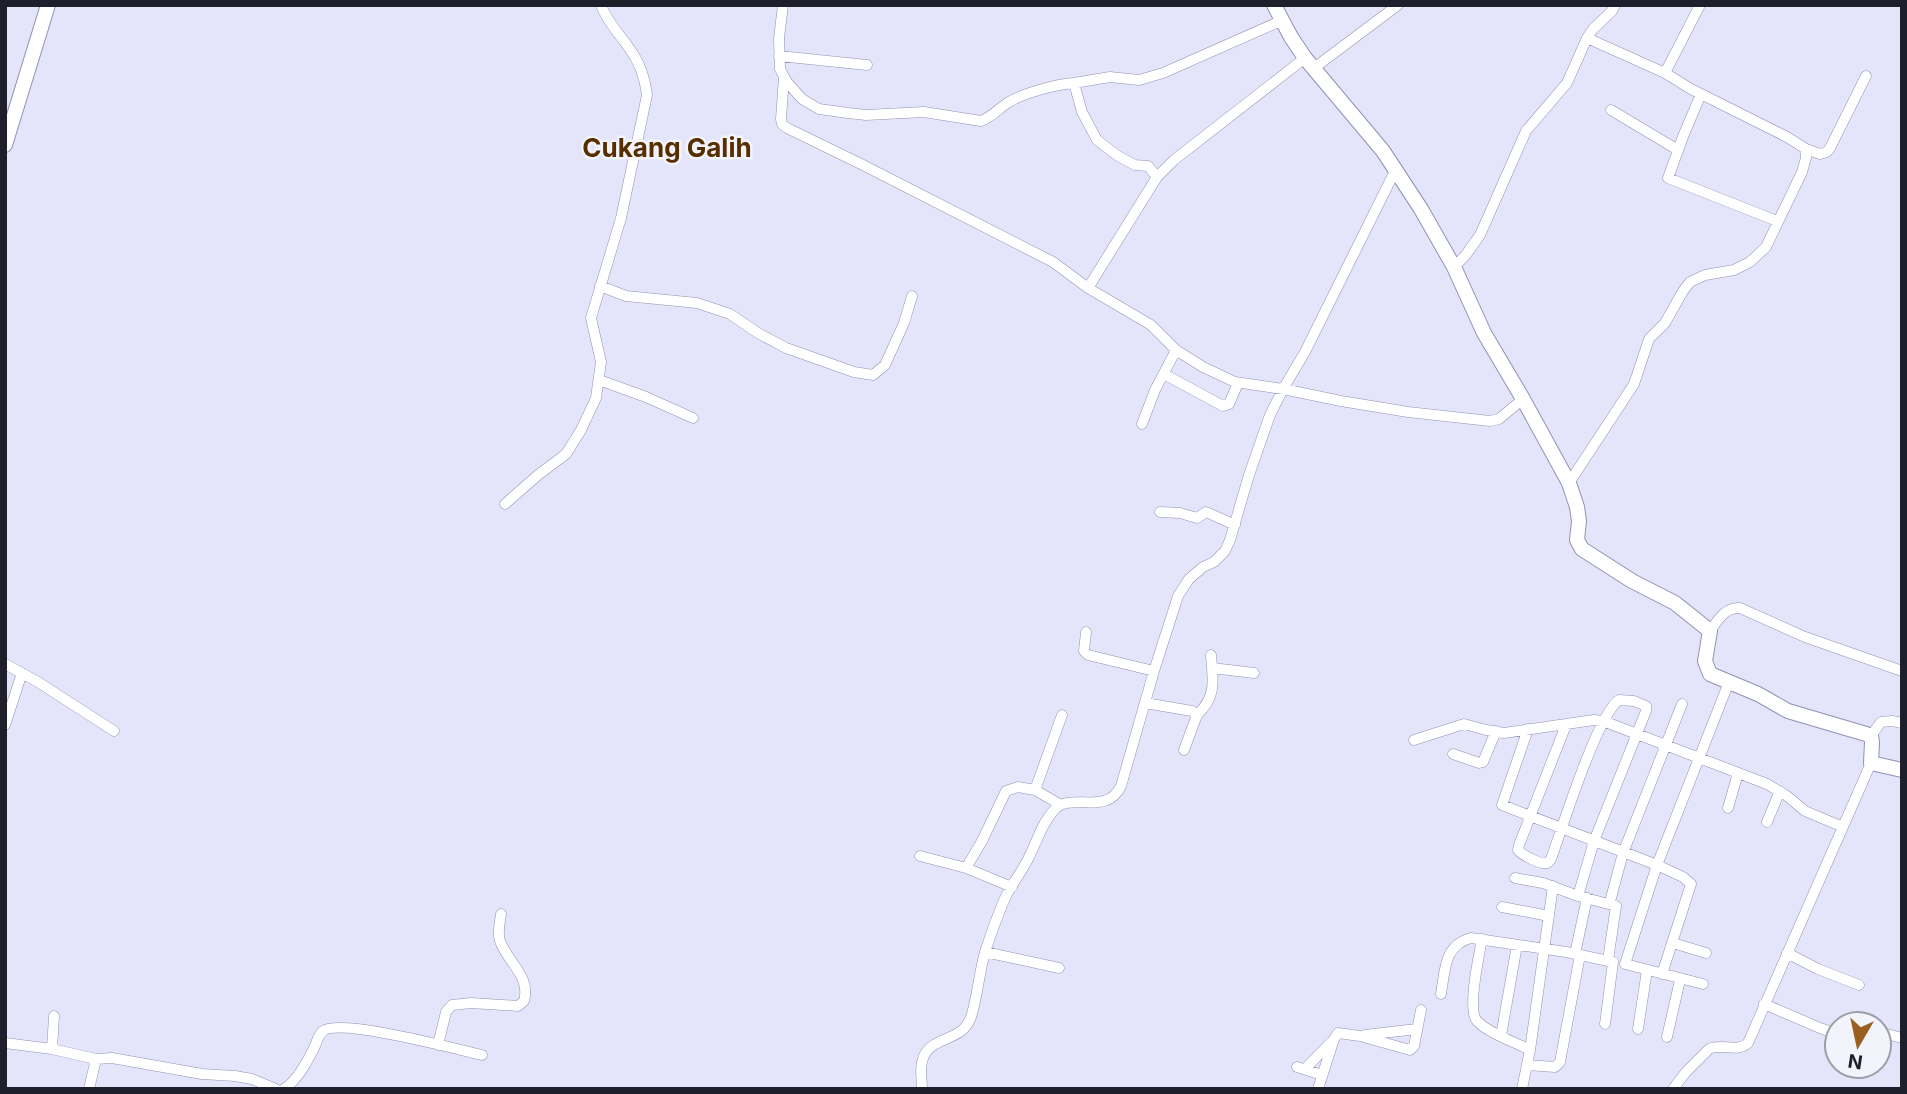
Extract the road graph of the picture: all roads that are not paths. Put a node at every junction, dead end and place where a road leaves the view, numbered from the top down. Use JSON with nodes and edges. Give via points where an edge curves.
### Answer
{"nodes":[{"id":1,"x":48,"y":5,"type":"edge"},
{"id":2,"x":601,"y":5,"type":"edge"},
{"id":3,"x":783,"y":5,"type":"edge"},
{"id":4,"x":1275,"y":5,"type":"edge"},
{"id":5,"x":1398,"y":5,"type":"edge"},
{"id":6,"x":1615,"y":5,"type":"edge"},
{"id":7,"x":1700,"y":5,"type":"edge"},
{"id":8,"x":1283,"y":20,"type":"junction"},
{"id":9,"x":1587,"y":38,"type":"junction"},
{"id":10,"x":779,"y":56,"type":"junction"},
{"id":11,"x":1310,"y":63,"type":"junction"},
{"id":12,"x":867,"y":65,"type":"dead end"},
{"id":13,"x":1665,"y":73,"type":"junction"},
{"id":14,"x":1866,"y":76,"type":"dead end"},
{"id":15,"x":784,"y":77,"type":"junction"},
{"id":16,"x":1074,"y":83,"type":"junction"},
{"id":17,"x":1701,"y":94,"type":"junction"},
{"id":18,"x":1611,"y":110,"type":"dead end"},
{"id":19,"x":5,"y":145,"type":"edge"},
{"id":20,"x":1806,"y":149,"type":"junction"},
{"id":21,"x":1678,"y":150,"type":"junction"},
{"id":22,"x":1396,"y":169,"type":"junction"},
{"id":23,"x":1157,"y":177,"type":"junction"},
{"id":24,"x":1777,"y":221,"type":"junction"},
{"id":25,"x":1454,"y":267,"type":"junction"},
{"id":26,"x":600,"y":286,"type":"junction"},
{"id":27,"x":1088,"y":288,"type":"junction"},
{"id":28,"x":912,"y":296,"type":"dead end"},
{"id":29,"x":1176,"y":350,"type":"junction"},
{"id":30,"x":1164,"y":374,"type":"junction"},
{"id":31,"x":599,"y":380,"type":"junction"},
{"id":32,"x":1238,"y":383,"type":"junction"},
{"id":33,"x":1283,"y":389,"type":"junction"},
{"id":34,"x":1523,"y":399,"type":"junction"},
{"id":35,"x":693,"y":418,"type":"dead end"},
{"id":36,"x":1142,"y":424,"type":"dead end"},
{"id":37,"x":1569,"y":483,"type":"junction"},
{"id":38,"x":505,"y":504,"type":"dead end"},
{"id":39,"x":1160,"y":512,"type":"dead end"},
{"id":40,"x":1235,"y":525,"type":"junction"},
{"id":41,"x":1710,"y":631,"type":"junction"},
{"id":42,"x":1086,"y":632,"type":"dead end"},
{"id":43,"x":1211,"y":655,"type":"dead end"},
{"id":44,"x":5,"y":664,"type":"edge"},
{"id":45,"x":1212,"y":668,"type":"junction"},
{"id":46,"x":1154,"y":671,"type":"junction"},
{"id":47,"x":1902,"y":671,"type":"edge"},
{"id":48,"x":22,"y":673,"type":"junction"},
{"id":49,"x":1254,"y":673,"type":"dead end"},
{"id":50,"x":1729,"y":682,"type":"junction"},
{"id":51,"x":1146,"y":703,"type":"junction"},
{"id":52,"x":1682,"y":704,"type":"dead end"},
{"id":53,"x":1062,"y":715,"type":"dead end"},
{"id":54,"x":1197,"y":716,"type":"junction"},
{"id":55,"x":1604,"y":721,"type":"junction"},
{"id":56,"x":1902,"y":723,"type":"edge"},
{"id":57,"x":5,"y":725,"type":"edge"},
{"id":58,"x":1566,"y":725,"type":"junction"},
{"id":59,"x":1528,"y":729,"type":"junction"},
{"id":60,"x":114,"y":731,"type":"dead end"},
{"id":61,"x":1496,"y":732,"type":"junction"},
{"id":62,"x":1637,"y":734,"type":"junction"},
{"id":63,"x":1871,"y":736,"type":"junction"},
{"id":64,"x":1415,"y":740,"type":"dead end"},
{"id":65,"x":1666,"y":744,"type":"junction"},
{"id":66,"x":1184,"y":750,"type":"dead end"},
{"id":67,"x":1453,"y":754,"type":"dead end"},
{"id":68,"x":1698,"y":757,"type":"junction"},
{"id":69,"x":1871,"y":763,"type":"junction"},
{"id":70,"x":1902,"y":770,"type":"edge"},
{"id":71,"x":1738,"y":773,"type":"junction"},
{"id":72,"x":1035,"y":790,"type":"junction"},
{"id":73,"x":1780,"y":791,"type":"junction"},
{"id":74,"x":1061,"y":805,"type":"junction"},
{"id":75,"x":1728,"y":808,"type":"dead end"},
{"id":76,"x":1531,"y":817,"type":"junction"},
{"id":77,"x":1766,"y":822,"type":"dead end"},
{"id":78,"x":1843,"y":827,"type":"junction"},
{"id":79,"x":1562,"y":828,"type":"junction"},
{"id":80,"x":1594,"y":841,"type":"junction"},
{"id":81,"x":1623,"y":853,"type":"junction"},
{"id":82,"x":920,"y":856,"type":"dead end"},
{"id":83,"x":1657,"y":865,"type":"junction"},
{"id":84,"x":966,"y":867,"type":"junction"},
{"id":85,"x":1516,"y":878,"type":"dead end"},
{"id":86,"x":1553,"y":886,"type":"junction"},
{"id":87,"x":1012,"y":887,"type":"junction"},
{"id":88,"x":1584,"y":893,"type":"junction"},
{"id":89,"x":1611,"y":898,"type":"dead end"},
{"id":90,"x":1502,"y":907,"type":"dead end"},
{"id":91,"x":501,"y":914,"type":"dead end"},
{"id":92,"x":1549,"y":916,"type":"junction"},
{"id":93,"x":1482,"y":940,"type":"junction"},
{"id":94,"x":1672,"y":943,"type":"junction"},
{"id":95,"x":1517,"y":945,"type":"junction"},
{"id":96,"x":1544,"y":949,"type":"junction"},
{"id":97,"x":985,"y":952,"type":"junction"},
{"id":98,"x":1706,"y":953,"type":"dead end"},
{"id":99,"x":1787,"y":953,"type":"junction"},
{"id":100,"x":1577,"y":955,"type":"junction"},
{"id":101,"x":1608,"y":960,"type":"junction"},
{"id":102,"x":1059,"y":968,"type":"dead end"},
{"id":103,"x":1647,"y":970,"type":"junction"},
{"id":104,"x":1662,"y":974,"type":"junction"},
{"id":105,"x":1680,"y":980,"type":"junction"},
{"id":106,"x":1703,"y":984,"type":"dead end"},
{"id":107,"x":1860,"y":985,"type":"dead end"},
{"id":108,"x":1441,"y":994,"type":"dead end"},
{"id":109,"x":1764,"y":1004,"type":"junction"},
{"id":110,"x":1421,"y":1010,"type":"dead end"},
{"id":111,"x":54,"y":1016,"type":"dead end"},
{"id":112,"x":1605,"y":1024,"type":"dead end"},
{"id":113,"x":1417,"y":1029,"type":"junction"},
{"id":114,"x":1638,"y":1029,"type":"dead end"},
{"id":115,"x":1823,"y":1029,"type":"edge"},
{"id":116,"x":1501,"y":1035,"type":"junction"},
{"id":117,"x":1360,"y":1036,"type":"junction"},
{"id":118,"x":1667,"y":1037,"type":"dead end"},
{"id":119,"x":1334,"y":1039,"type":"junction"},
{"id":120,"x":5,"y":1043,"type":"edge"},
{"id":121,"x":439,"y":1045,"type":"junction"},
{"id":122,"x":52,"y":1049,"type":"junction"},
{"id":123,"x":1530,"y":1050,"type":"junction"},
{"id":124,"x":482,"y":1055,"type":"dead end"},
{"id":125,"x":96,"y":1059,"type":"junction"},
{"id":126,"x":1527,"y":1065,"type":"junction"},
{"id":127,"x":1322,"y":1076,"type":"junction"},
{"id":128,"x":89,"y":1089,"type":"edge"},
{"id":129,"x":276,"y":1089,"type":"edge"},
{"id":130,"x":284,"y":1089,"type":"edge"},
{"id":131,"x":922,"y":1089,"type":"edge"},
{"id":132,"x":1318,"y":1089,"type":"edge"},
{"id":133,"x":1522,"y":1089,"type":"edge"},
{"id":134,"x":1673,"y":1089,"type":"edge"}],
"edges":[{"from":1,"to":19,"type":"street"},
{"from":2,"to":26,"type":"street","via":[[631,50],[647,95],[621,218]]},
{"from":3,"to":10,"type":"street"},
{"from":4,"to":8,"type":"street"},
{"from":5,"to":11,"type":"street"},
{"from":6,"to":9,"type":"street"},
{"from":7,"to":13,"type":"street"},
{"from":8,"to":11,"type":"street"},
{"from":8,"to":16,"type":"street","via":[[1147,79],[1110,77]]},
{"from":9,"to":13,"type":"street"},
{"from":9,"to":25,"type":"street","via":[[1567,83],[1526,131],[1479,234]]},
{"from":10,"to":12,"type":"street"},
{"from":10,"to":15,"type":"street"},
{"from":11,"to":22,"type":"street"},
{"from":11,"to":23,"type":"street"},
{"from":13,"to":17,"type":"street"},
{"from":14,"to":20,"type":"street","via":[[1827,152]]},
{"from":15,"to":16,"type":"street","via":[[802,99],[819,109],[866,115],[924,112],[981,121],[1021,96]]},
{"from":15,"to":27,"type":"street","via":[[781,119],[787,128],[1053,262]]},
{"from":16,"to":23,"type":"street","via":[[1097,140],[1135,165],[1148,166]]},
{"from":17,"to":20,"type":"street"},
{"from":17,"to":21,"type":"street"},
{"from":18,"to":21,"type":"street"},
{"from":20,"to":24,"type":"street","via":[[1801,172]]},
{"from":21,"to":24,"type":"street","via":[[1669,180]]},
{"from":22,"to":25,"type":"street"},
{"from":22,"to":33,"type":"street"},
{"from":23,"to":27,"type":"street"},
{"from":24,"to":37,"type":"street","via":[[1766,247],[1750,262],[1695,278],[1683,291],[1665,323],[1649,339],[1633,384]]},
{"from":25,"to":34,"type":"street","via":[[1484,333]]},
{"from":26,"to":28,"type":"street","via":[[626,296],[697,303],[730,314],[786,348],[873,375],[885,365]]},
{"from":26,"to":31,"type":"street","via":[[591,322],[601,362]]},
{"from":27,"to":29,"type":"street","via":[[1151,326]]},
{"from":29,"to":30,"type":"street"},
{"from":29,"to":32,"type":"street"},
{"from":30,"to":32,"type":"street","via":[[1223,406],[1229,404]]},
{"from":30,"to":36,"type":"street"},
{"from":31,"to":35,"type":"street"},
{"from":31,"to":38,"type":"street","via":[[575,443]]},
{"from":32,"to":33,"type":"street"},
{"from":33,"to":34,"type":"street","via":[[1408,412],[1490,421]]},
{"from":33,"to":40,"type":"street","via":[[1270,415]]},
{"from":34,"to":37,"type":"street"},
{"from":37,"to":41,"type":"street","via":[[1582,549],[1675,603]]},
{"from":39,"to":40,"type":"street","via":[[1197,517],[1206,512]]},
{"from":40,"to":46,"type":"street","via":[[1222,556],[1196,572],[1178,596]]},
{"from":41,"to":47,"type":"street","via":[[1728,610],[1740,608]]},
{"from":41,"to":50,"type":"street","via":[[1707,668]]},
{"from":42,"to":46,"type":"street","via":[[1083,646],[1088,655]]},
{"from":43,"to":45,"type":"street"},
{"from":44,"to":48,"type":"street"},
{"from":45,"to":49,"type":"street"},
{"from":45,"to":54,"type":"street","via":[[1209,702]]},
{"from":46,"to":51,"type":"street"},
{"from":48,"to":57,"type":"street"},
{"from":48,"to":60,"type":"street"},
{"from":50,"to":63,"type":"street","via":[[1788,711]]},
{"from":50,"to":68,"type":"street"},
{"from":51,"to":54,"type":"street","via":[[1192,711]]},
{"from":51,"to":74,"type":"street","via":[[1114,797]]},
{"from":52,"to":65,"type":"street"},
{"from":53,"to":72,"type":"street"},
{"from":54,"to":66,"type":"street"},
{"from":55,"to":58,"type":"street"},
{"from":55,"to":62,"type":"street"},
{"from":55,"to":62,"type":"street","via":[[1619,700],[1642,704],[1646,711]]},
{"from":55,"to":79,"type":"street"},
{"from":56,"to":63,"type":"street","via":[[1881,722]]},
{"from":58,"to":59,"type":"street"},
{"from":58,"to":76,"type":"street"},
{"from":59,"to":61,"type":"street"},
{"from":59,"to":76,"type":"street","via":[[1502,805]]},
{"from":61,"to":64,"type":"street","via":[[1465,724]]},
{"from":61,"to":67,"type":"street","via":[[1483,762]]},
{"from":62,"to":65,"type":"street"},
{"from":62,"to":80,"type":"street"},
{"from":63,"to":69,"type":"street"},
{"from":65,"to":68,"type":"street"},
{"from":65,"to":81,"type":"street"},
{"from":68,"to":71,"type":"street"},
{"from":68,"to":83,"type":"street"},
{"from":69,"to":70,"type":"street"},
{"from":69,"to":78,"type":"street"},
{"from":71,"to":73,"type":"street"},
{"from":71,"to":75,"type":"street"},
{"from":72,"to":74,"type":"street"},
{"from":72,"to":84,"type":"street","via":[[1018,787],[1006,791]]},
{"from":73,"to":77,"type":"street"},
{"from":73,"to":78,"type":"street","via":[[1805,811]]},
{"from":74,"to":87,"type":"street","via":[[1045,823]]},
{"from":76,"to":79,"type":"street"},
{"from":76,"to":79,"type":"street","via":[[1521,838],[1521,855],[1549,862]]},
{"from":78,"to":99,"type":"street"},
{"from":79,"to":80,"type":"street"},
{"from":80,"to":81,"type":"street"},
{"from":80,"to":88,"type":"street"},
{"from":81,"to":83,"type":"street"},
{"from":81,"to":89,"type":"street"},
{"from":82,"to":84,"type":"street"},
{"from":83,"to":94,"type":"street","via":[[1690,884]]},
{"from":83,"to":103,"type":"street","via":[[1625,964]]},
{"from":84,"to":87,"type":"street"},
{"from":85,"to":86,"type":"street"},
{"from":86,"to":88,"type":"street"},
{"from":86,"to":92,"type":"street"},
{"from":87,"to":97,"type":"street"},
{"from":88,"to":100,"type":"street"},
{"from":88,"to":101,"type":"street","via":[[1616,906]]},
{"from":90,"to":92,"type":"street"},
{"from":91,"to":121,"type":"street","via":[[500,940],[521,972],[524,1001],[517,1006],[452,1005],[446,1012]]},
{"from":92,"to":96,"type":"street"},
{"from":93,"to":95,"type":"street"},
{"from":93,"to":108,"type":"street","via":[[1461,940],[1450,951]]},
{"from":93,"to":116,"type":"street","via":[[1474,1017]]},
{"from":94,"to":98,"type":"street"},
{"from":94,"to":104,"type":"street"},
{"from":95,"to":96,"type":"street"},
{"from":95,"to":116,"type":"street"},
{"from":96,"to":100,"type":"street"},
{"from":96,"to":123,"type":"street"},
{"from":97,"to":102,"type":"street"},
{"from":97,"to":131,"type":"street","via":[[966,1028],[927,1050],[922,1061]]},
{"from":99,"to":107,"type":"street"},
{"from":99,"to":109,"type":"street"},
{"from":100,"to":101,"type":"street"},
{"from":100,"to":126,"type":"street","via":[[1560,1062],[1555,1067]]},
{"from":101,"to":112,"type":"street","via":[[1612,962]]},
{"from":103,"to":104,"type":"street"},
{"from":103,"to":114,"type":"street"},
{"from":104,"to":105,"type":"street"},
{"from":105,"to":106,"type":"street"},
{"from":105,"to":118,"type":"street"},
{"from":109,"to":115,"type":"street"},
{"from":109,"to":134,"type":"street","via":[[1746,1046],[1709,1049]]},
{"from":110,"to":113,"type":"street"},
{"from":111,"to":122,"type":"street"},
{"from":113,"to":117,"type":"street"},
{"from":113,"to":117,"type":"street","via":[[1410,1049]]},
{"from":116,"to":123,"type":"street"},
{"from":117,"to":119,"type":"street","via":[[1338,1033]]},
{"from":119,"to":127,"type":"street"},
{"from":119,"to":127,"type":"street","via":[[1301,1068]]},
{"from":120,"to":122,"type":"street"},
{"from":121,"to":124,"type":"street"},
{"from":121,"to":130,"type":"street","via":[[378,1031],[330,1028],[319,1035],[296,1078]]},
{"from":122,"to":125,"type":"street"},
{"from":123,"to":126,"type":"street"},
{"from":125,"to":128,"type":"street"},
{"from":125,"to":129,"type":"street","via":[[235,1076]]},
{"from":126,"to":133,"type":"street"},
{"from":127,"to":132,"type":"street"}]}
